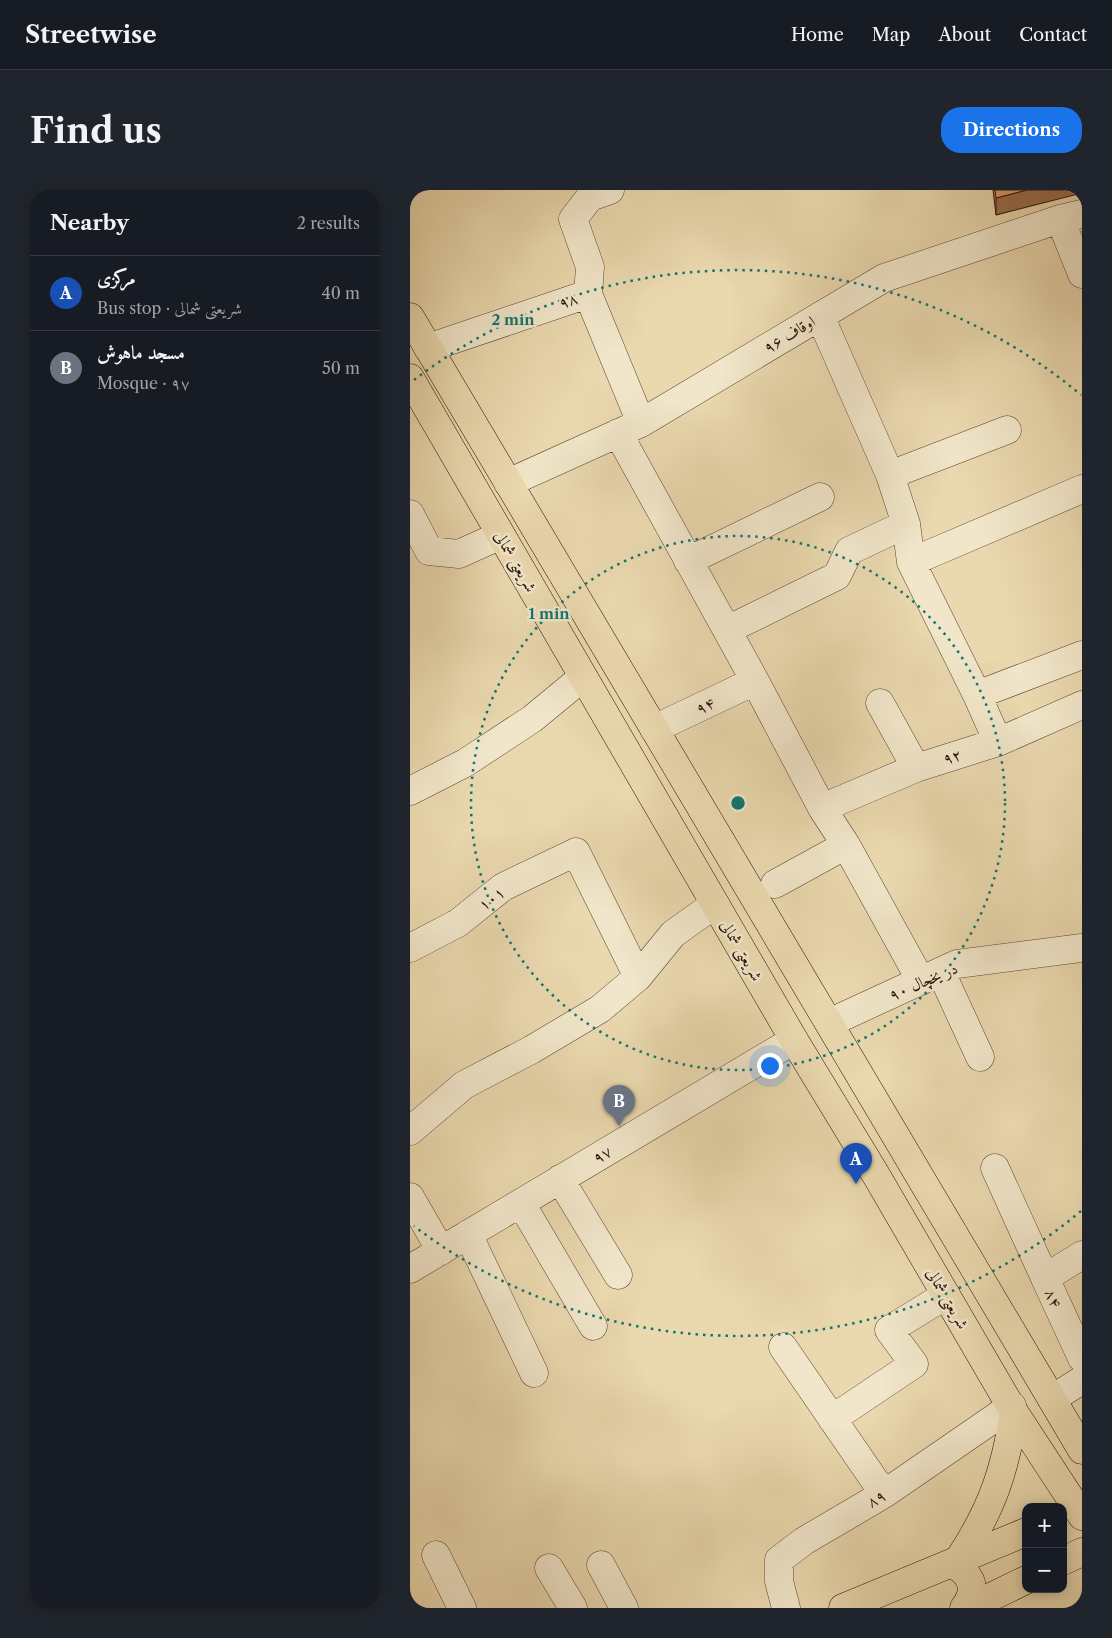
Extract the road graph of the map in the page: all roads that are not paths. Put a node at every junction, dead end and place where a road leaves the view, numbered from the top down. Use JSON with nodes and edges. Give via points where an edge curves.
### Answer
{"nodes":[{"id":1,"x":610,"y":190,"type":"edge"},
{"id":2,"x":1071,"y":216,"type":"edge"},
{"id":3,"x":1082,"y":274,"type":"edge"},
{"id":4,"x":588,"y":294,"type":"junction"},
{"id":5,"x":820,"y":316,"type":"junction"},
{"id":6,"x":410,"y":317,"type":"edge"},
{"id":7,"x":428,"y":348,"type":"junction"},
{"id":8,"x":410,"y":378,"type":"edge"},
{"id":9,"x":629,"y":428,"type":"junction"},
{"id":10,"x":1007,"y":430,"type":"dead end"},
{"id":11,"x":890,"y":475,"type":"junction"},
{"id":12,"x":508,"y":482,"type":"junction"},
{"id":13,"x":1082,"y":489,"type":"edge"},
{"id":14,"x":820,"y":497,"type":"dead end"},
{"id":15,"x":410,"y":514,"type":"edge"},
{"id":16,"x":906,"y":524,"type":"junction"},
{"id":17,"x":501,"y":535,"type":"junction"},
{"id":18,"x":688,"y":561,"type":"junction"},
{"id":19,"x":910,"y":562,"type":"junction"},
{"id":20,"x":727,"y":630,"type":"junction"},
{"id":21,"x":1082,"y":655,"type":"edge"},
{"id":22,"x":584,"y":677,"type":"junction"},
{"id":23,"x":755,"y":681,"type":"junction"},
{"id":24,"x":977,"y":695,"type":"junction"},
{"id":25,"x":880,"y":703,"type":"dead end"},
{"id":26,"x":1082,"y":705,"type":"edge"},
{"id":27,"x":654,"y":729,"type":"junction"},
{"id":28,"x":998,"y":742,"type":"junction"},
{"id":29,"x":916,"y":768,"type":"junction"},
{"id":30,"x":410,"y":791,"type":"edge"},
{"id":31,"x":822,"y":808,"type":"junction"},
{"id":32,"x":846,"y":845,"type":"junction"},
{"id":33,"x":775,"y":884,"type":"dead end"},
{"id":34,"x":715,"y":904,"type":"junction"},
{"id":35,"x":410,"y":948,"type":"edge"},
{"id":36,"x":1081,"y":951,"type":"edge"},
{"id":37,"x":931,"y":976,"type":"junction"},
{"id":38,"x":638,"y":977,"type":"junction"},
{"id":39,"x":829,"y":1023,"type":"junction"},
{"id":40,"x":794,"y":1040,"type":"junction"},
{"id":41,"x":980,"y":1057,"type":"dead end"},
{"id":42,"x":410,"y":1131,"type":"edge"},
{"id":43,"x":994,"y":1168,"type":"dead end"},
{"id":44,"x":560,"y":1179,"type":"junction"},
{"id":45,"x":410,"y":1197,"type":"edge"},
{"id":46,"x":521,"y":1203,"type":"junction"},
{"id":47,"x":468,"y":1234,"type":"junction"},
{"id":48,"x":441,"y":1251,"type":"junction"},
{"id":49,"x":1082,"y":1255,"type":"edge"},
{"id":50,"x":410,"y":1269,"type":"edge"},
{"id":51,"x":618,"y":1275,"type":"dead end"},
{"id":52,"x":1045,"y":1278,"type":"junction"},
{"id":53,"x":946,"y":1295,"type":"junction"},
{"id":54,"x":593,"y":1326,"type":"dead end"},
{"id":55,"x":783,"y":1347,"type":"dead end"},
{"id":56,"x":1082,"y":1358,"type":"edge"},
{"id":57,"x":534,"y":1373,"type":"dead end"},
{"id":58,"x":1082,"y":1380,"type":"edge"},
{"id":59,"x":1052,"y":1399,"type":"junction"},
{"id":60,"x":1013,"y":1409,"type":"junction"},
{"id":61,"x":832,"y":1419,"type":"junction"},
{"id":62,"x":1082,"y":1450,"type":"edge"},
{"id":63,"x":884,"y":1494,"type":"junction"},
{"id":64,"x":1076,"y":1513,"type":"edge"},
{"id":65,"x":1022,"y":1534,"type":"edge"},
{"id":66,"x":1082,"y":1552,"type":"edge"},
{"id":67,"x":436,"y":1555,"type":"dead end"},
{"id":68,"x":1067,"y":1559,"type":"edge"},
{"id":69,"x":955,"y":1562,"type":"junction"},
{"id":70,"x":601,"y":1565,"type":"dead end"},
{"id":71,"x":549,"y":1568,"type":"dead end"},
{"id":72,"x":1022,"y":1582,"type":"edge"},
{"id":73,"x":462,"y":1608,"type":"edge"},
{"id":74,"x":573,"y":1608,"type":"edge"},
{"id":75,"x":624,"y":1608,"type":"edge"},
{"id":76,"x":786,"y":1608,"type":"edge"},
{"id":77,"x":843,"y":1608,"type":"edge"},
{"id":78,"x":964,"y":1608,"type":"edge"},
{"id":79,"x":968,"y":1608,"type":"edge"}],
"edges":[{"from":1,"to":4,"type":"street","name":"۹۸","via":[[590,197],[573,219],[590,267]]},
{"from":2,"to":3,"type":"street"},
{"from":2,"to":5,"type":"street","name":"اوقاف ۹۶","via":[[884,278]]},
{"from":4,"to":7,"type":"street","name":"۹۸"},
{"from":4,"to":9,"type":"street"},
{"from":5,"to":9,"type":"street","name":"اوقاف ۹۶"},
{"from":5,"to":11,"type":"street"},
{"from":6,"to":7,"type":"main road","name":"شریعتی شمالی"},
{"from":7,"to":12,"type":"main road","name":"شریعتی شمالی"},
{"from":8,"to":17,"type":"main road","name":"شریعتی شمالی"},
{"from":9,"to":12,"type":"street","name":"اوقاف ۹۶"},
{"from":9,"to":18,"type":"street"},
{"from":10,"to":11,"type":"street"},
{"from":11,"to":16,"type":"street"},
{"from":12,"to":27,"type":"main road","name":"شریعتی شمالی"},
{"from":13,"to":19,"type":"street"},
{"from":14,"to":18,"type":"street"},
{"from":15,"to":17,"type":"street","via":[[429,551],[459,554]]},
{"from":16,"to":19,"type":"street"},
{"from":16,"to":20,"type":"street","via":[[849,550],[837,576]]},
{"from":17,"to":22,"type":"main road","name":"شریعتی شمالی"},
{"from":18,"to":20,"type":"street"},
{"from":19,"to":24,"type":"street"},
{"from":20,"to":23,"type":"street"},
{"from":21,"to":24,"type":"street"},
{"from":22,"to":30,"type":"street","via":[[532,719],[465,763]]},
{"from":22,"to":34,"type":"main road","name":"شریعتی شمالی"},
{"from":23,"to":27,"type":"street","name":"۹۴"},
{"from":23,"to":31,"type":"street"},
{"from":24,"to":28,"type":"street"},
{"from":25,"to":29,"type":"street"},
{"from":26,"to":28,"type":"street","name":"۹۲"},
{"from":27,"to":39,"type":"main road","name":"شریعتی شمالی"},
{"from":28,"to":29,"type":"street","name":"۹۲"},
{"from":29,"to":31,"type":"street","name":"۹۲"},
{"from":31,"to":32,"type":"street"},
{"from":32,"to":33,"type":"street"},
{"from":32,"to":37,"type":"street"},
{"from":34,"to":38,"type":"street","via":[[673,934]]},
{"from":34,"to":40,"type":"main road","name":"شریعتی شمالی"},
{"from":35,"to":38,"type":"street","name":"۱۰۱","via":[[458,922],[504,888],[576,852]]},
{"from":36,"to":37,"type":"street","name":"در یخچال ۹۰","via":[[957,964]]},
{"from":37,"to":39,"type":"street","name":"در یخچال ۹۰"},
{"from":37,"to":41,"type":"street"},
{"from":38,"to":42,"type":"street","via":[[600,1009],[464,1086]]},
{"from":39,"to":59,"type":"main road","name":"شریعتی شمالی"},
{"from":40,"to":44,"type":"street","name":"۹۷"},
{"from":40,"to":53,"type":"main road","name":"شریعتی شمالی"},
{"from":43,"to":52,"type":"street"},
{"from":44,"to":46,"type":"street","name":"۹۷"},
{"from":44,"to":51,"type":"street"},
{"from":45,"to":48,"type":"street"},
{"from":46,"to":47,"type":"street","name":"۹۷"},
{"from":46,"to":54,"type":"street"},
{"from":47,"to":48,"type":"street","name":"۹۷"},
{"from":47,"to":57,"type":"street"},
{"from":48,"to":50,"type":"street","name":"۹۷"},
{"from":49,"to":52,"type":"street","name":"۸۴"},
{"from":52,"to":56,"type":"street","name":"۸۴"},
{"from":53,"to":60,"type":"main road","name":"شریعتی شمالی"},
{"from":53,"to":61,"type":"street","via":[[889,1330],[914,1364]]},
{"from":55,"to":61,"type":"street"},
{"from":58,"to":59,"type":"street"},
{"from":59,"to":62,"type":"main road","name":"شریعتی شمالی"},
{"from":60,"to":63,"type":"street","name":"۸۹"},
{"from":60,"to":64,"type":"main road","name":"شریعتی شمالی"},
{"from":60,"to":69,"type":"main road","via":[[1010,1443],[1002,1474],[980,1525]]},
{"from":61,"to":63,"type":"street"},
{"from":63,"to":76,"type":"street","name":"۸۹","via":[[804,1541],[779,1560],[779,1581]]},
{"from":65,"to":69,"type":"main road"},
{"from":66,"to":68,"type":"main road"},
{"from":67,"to":73,"type":"street"},
{"from":69,"to":77,"type":"main road"},
{"from":69,"to":78,"type":"main road","via":[[972,1584],[971,1599]]},
{"from":70,"to":75,"type":"street"},
{"from":71,"to":74,"type":"street"},
{"from":72,"to":79,"type":"main road"}]}
